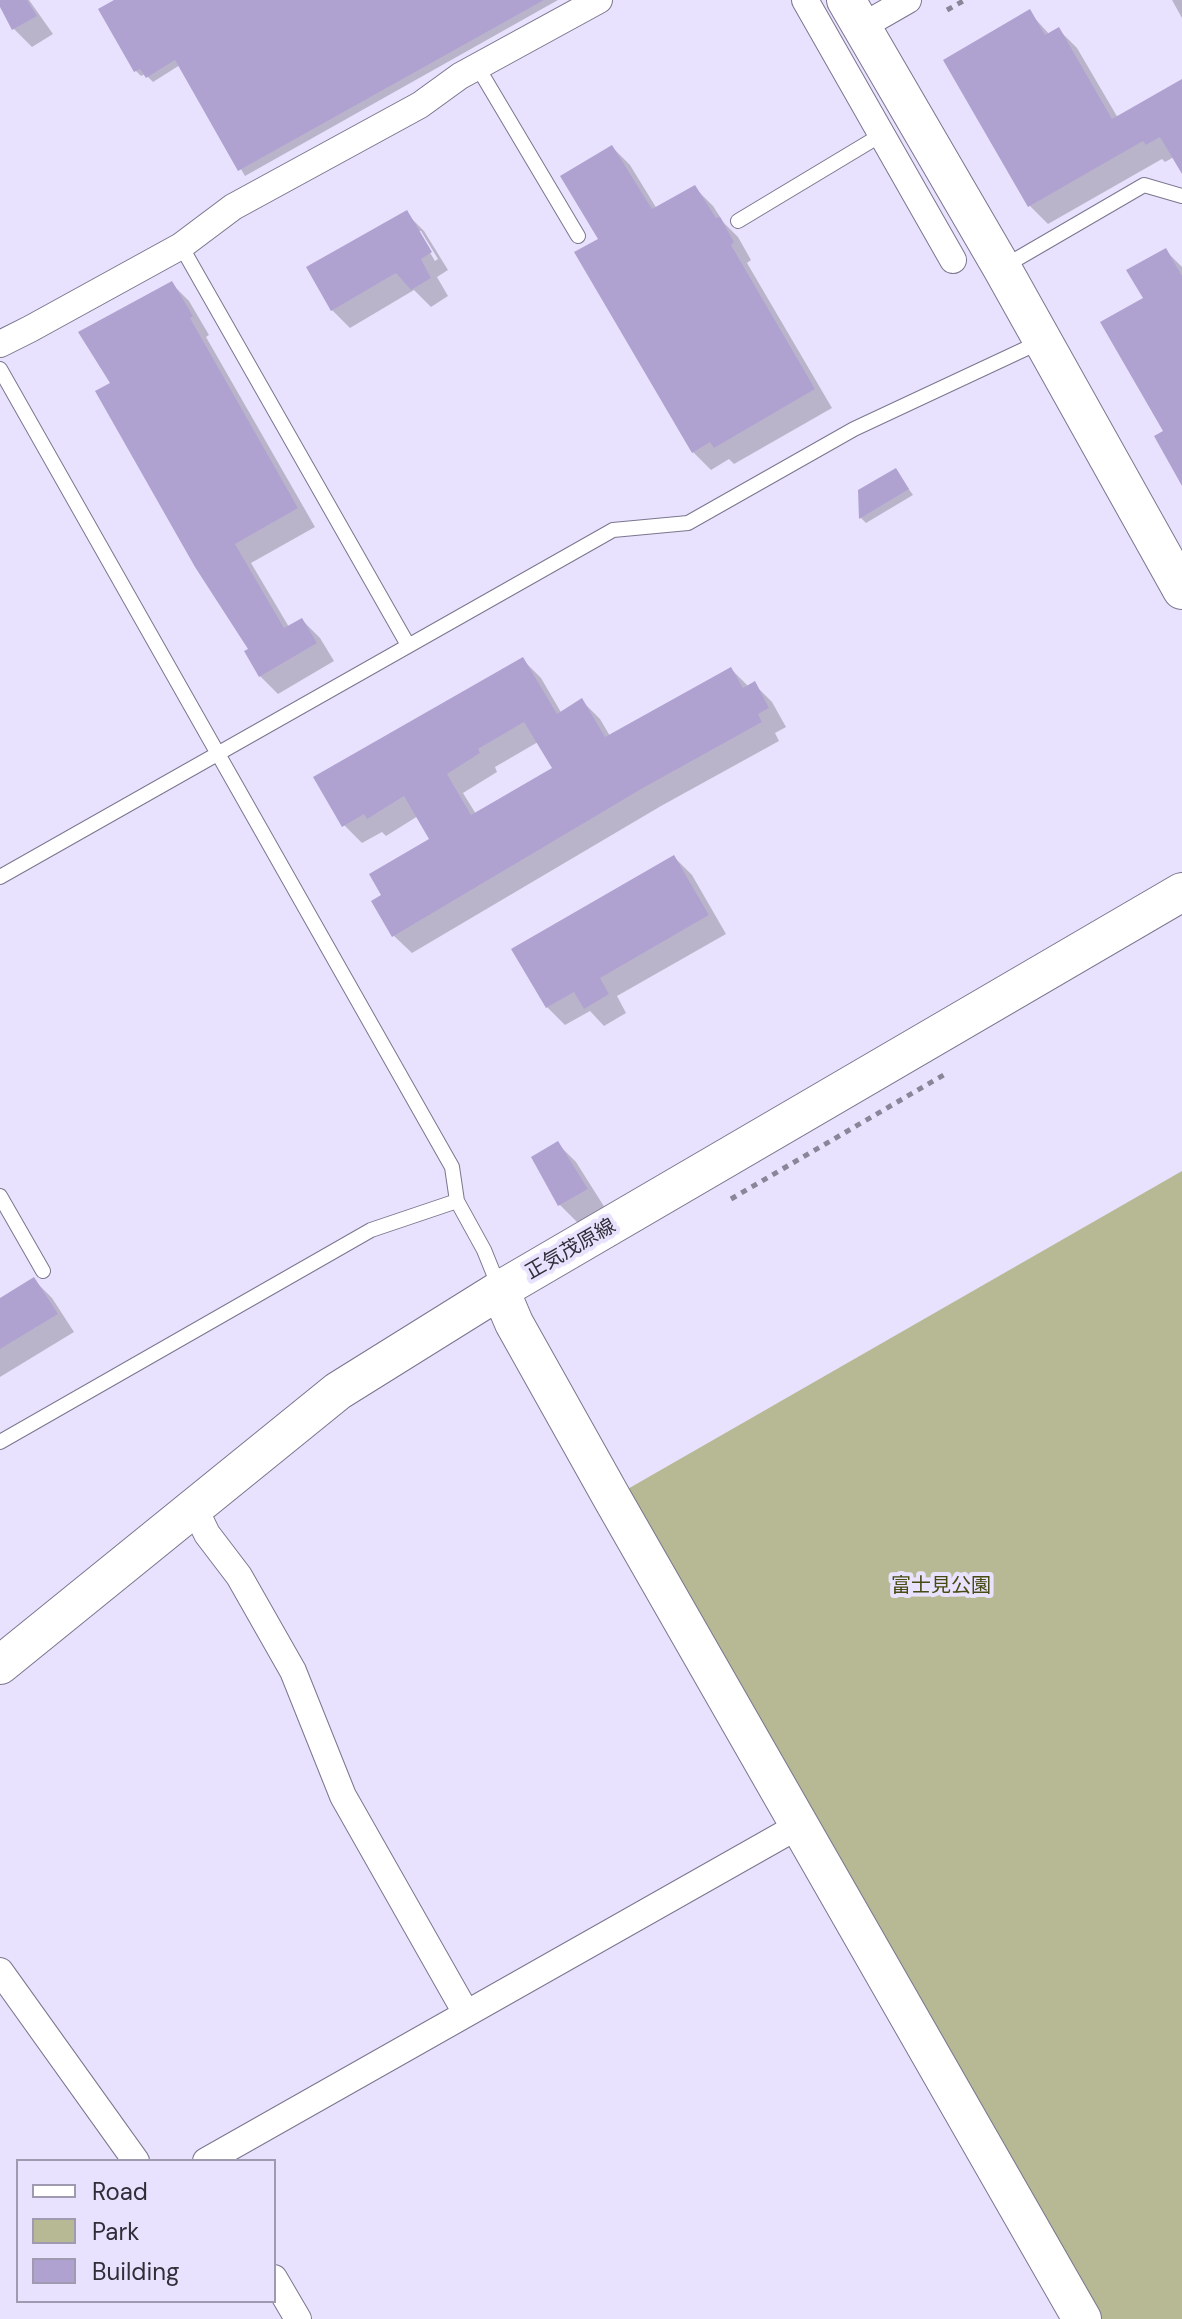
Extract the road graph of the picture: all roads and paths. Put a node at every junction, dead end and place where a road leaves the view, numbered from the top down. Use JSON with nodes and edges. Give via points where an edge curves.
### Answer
{"nodes":[{"id":1,"x":599,"y":0,"type":"edge"},
{"id":2,"x":805,"y":0,"type":"edge"},
{"id":3,"x":908,"y":0,"type":"edge"},
{"id":4,"x":965,"y":0,"type":"edge"},
{"id":5,"x":947,"y":10,"type":"dead end"},
{"id":6,"x":854,"y":13,"type":"edge"},
{"id":7,"x":477,"y":66,"type":"junction"},
{"id":8,"x":881,"y":135,"type":"junction"},
{"id":9,"x":1182,"y":196,"type":"edge"},
{"id":10,"x":738,"y":221,"type":"dead end"},
{"id":11,"x":578,"y":236,"type":"dead end"},
{"id":12,"x":181,"y":246,"type":"junction"},
{"id":13,"x":953,"y":260,"type":"dead end"},
{"id":14,"x":1002,"y":268,"type":"junction"},
{"id":15,"x":1042,"y":341,"type":"junction"},
{"id":16,"x":0,"y":344,"type":"edge"},
{"id":17,"x":0,"y":369,"type":"edge"},
{"id":18,"x":1182,"y":590,"type":"edge"},
{"id":19,"x":408,"y":645,"type":"junction"},
{"id":20,"x":218,"y":752,"type":"junction"},
{"id":21,"x":0,"y":877,"type":"edge"},
{"id":22,"x":1182,"y":892,"type":"edge"},
{"id":23,"x":955,"y":1068,"type":"dead end"},
{"id":24,"x":0,"y":1196,"type":"edge"},
{"id":25,"x":457,"y":1201,"type":"junction"},
{"id":26,"x":723,"y":1203,"type":"dead end"},
{"id":27,"x":43,"y":1271,"type":"dead end"},
{"id":28,"x":500,"y":1290,"type":"junction"},
{"id":29,"x":0,"y":1442,"type":"edge"},
{"id":30,"x":194,"y":1507,"type":"junction"},
{"id":31,"x":0,"y":1665,"type":"edge"},
{"id":32,"x":800,"y":1825,"type":"junction"},
{"id":33,"x":0,"y":1971,"type":"edge"},
{"id":34,"x":466,"y":2013,"type":"junction"},
{"id":35,"x":135,"y":2159,"type":"edge"},
{"id":36,"x":210,"y":2159,"type":"edge"},
{"id":37,"x":276,"y":2281,"type":"edge"},
{"id":38,"x":298,"y":2319,"type":"edge"},
{"id":39,"x":1082,"y":2319,"type":"edge"}],
"edges":[{"from":1,"to":7,"type":"street"},
{"from":2,"to":8,"type":"street"},
{"from":3,"to":6,"type":"street"},
{"from":4,"to":5,"type":"path"},
{"from":6,"to":14,"type":"street"},
{"from":7,"to":11,"type":"lane"},
{"from":7,"to":12,"type":"street","via":[[420,105],[233,207]]},
{"from":8,"to":10,"type":"lane"},
{"from":8,"to":13,"type":"street"},
{"from":9,"to":14,"type":"lane","via":[[1144,185]]},
{"from":12,"to":16,"type":"street"},
{"from":12,"to":19,"type":"lane"},
{"from":14,"to":15,"type":"street"},
{"from":15,"to":18,"type":"street"},
{"from":15,"to":19,"type":"lane","via":[[854,429],[688,523],[613,530]]},
{"from":17,"to":20,"type":"lane"},
{"from":19,"to":20,"type":"lane"},
{"from":20,"to":21,"type":"lane"},
{"from":20,"to":25,"type":"lane","via":[[452,1167]]},
{"from":22,"to":28,"type":"street","name":"正気茂原線"},
{"from":23,"to":26,"type":"path"},
{"from":24,"to":27,"type":"lane"},
{"from":25,"to":28,"type":"lane"},
{"from":25,"to":29,"type":"lane","via":[[371,1230]]},
{"from":28,"to":30,"type":"street","name":"正気茂原線","via":[[338,1391]]},
{"from":28,"to":32,"type":"street","via":[[521,1337]]},
{"from":30,"to":31,"type":"street","name":"正気茂原線"},
{"from":30,"to":34,"type":"street","via":[[293,1671],[343,1796]]},
{"from":32,"to":34,"type":"street"},
{"from":32,"to":39,"type":"street"},
{"from":33,"to":35,"type":"street"},
{"from":34,"to":36,"type":"street"},
{"from":37,"to":38,"type":"street"}]}
